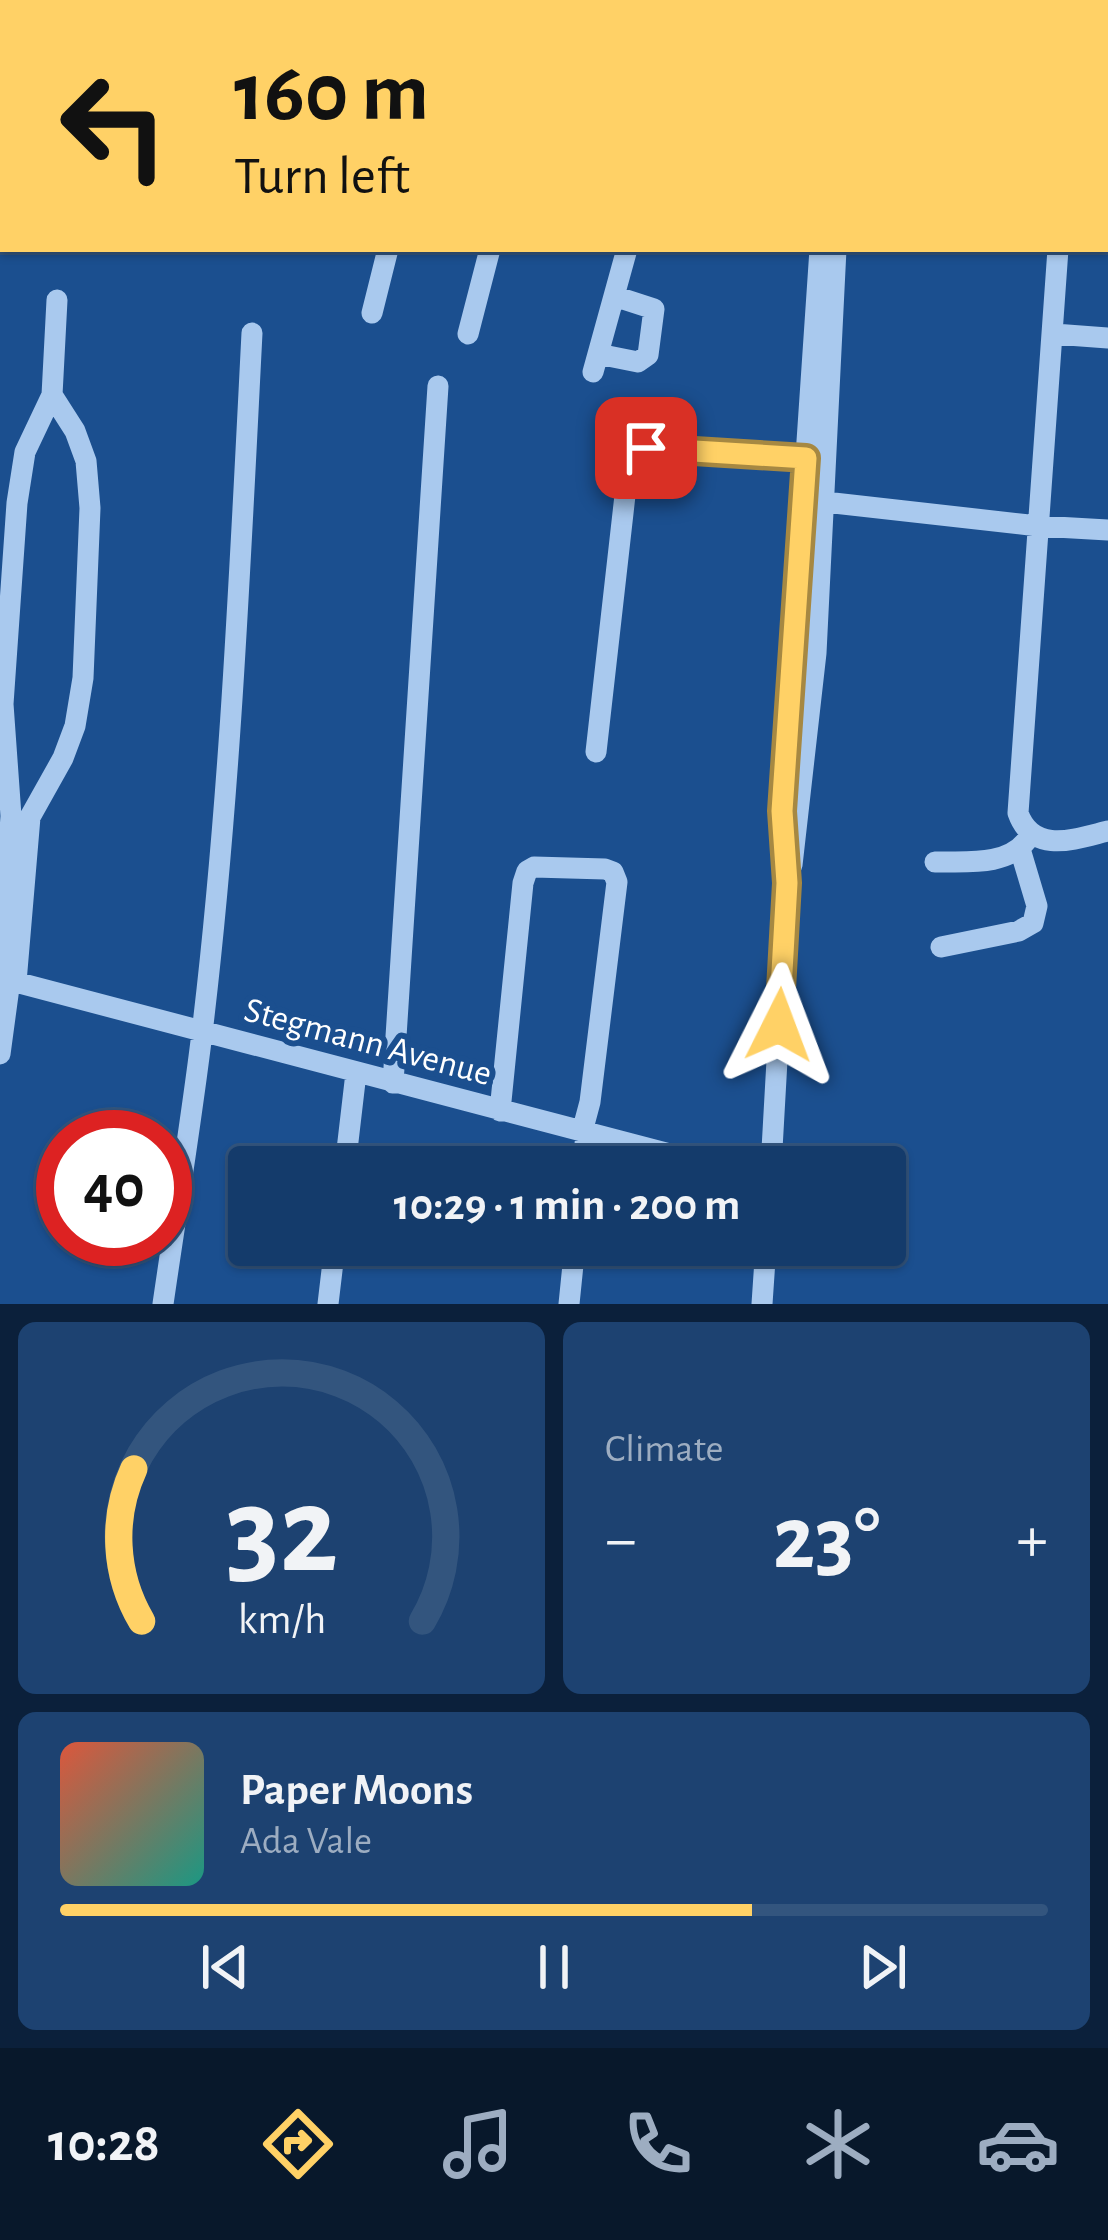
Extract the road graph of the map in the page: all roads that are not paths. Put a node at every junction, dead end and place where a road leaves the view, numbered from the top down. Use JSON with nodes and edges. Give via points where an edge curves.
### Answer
{"nodes":[{"id":1,"x":387,"y":252,"type":"edge"},
{"id":2,"x":489,"y":252,"type":"edge"},
{"id":3,"x":626,"y":252,"type":"edge"},
{"id":4,"x":820,"y":252,"type":"edge"},
{"id":5,"x":836,"y":252,"type":"edge"},
{"id":6,"x":1058,"y":252,"type":"edge"},
{"id":7,"x":614,"y":296,"type":"junction"},
{"id":8,"x":57,"y":300,"type":"dead end"},
{"id":9,"x":372,"y":313,"type":"dead end"},
{"id":10,"x":252,"y":333,"type":"dead end"},
{"id":11,"x":468,"y":334,"type":"dead end"},
{"id":12,"x":1054,"y":334,"type":"junction"},
{"id":13,"x":1108,"y":338,"type":"edge"},
{"id":14,"x":438,"y":386,"type":"dead end"},
{"id":15,"x":52,"y":395,"type":"junction"},
{"id":16,"x":806,"y":458,"type":"junction"},
{"id":17,"x":814,"y":501,"type":"junction"},
{"id":18,"x":1038,"y":526,"type":"junction"},
{"id":19,"x":1108,"y":530,"type":"edge"},
{"id":20,"x":596,"y":752,"type":"dead end"},
{"id":21,"x":1108,"y":831,"type":"edge"},
{"id":22,"x":1026,"y":842,"type":"junction"},
{"id":23,"x":934,"y":862,"type":"dead end"},
{"id":24,"x":941,"y":946,"type":"dead end"},
{"id":25,"x":6,"y":978,"type":"edge"},
{"id":26,"x":202,"y":1032,"type":"junction"},
{"id":27,"x":0,"y":1054,"type":"edge"},
{"id":28,"x":356,"y":1073,"type":"junction"},
{"id":29,"x":393,"y":1083,"type":"junction"},
{"id":30,"x":500,"y":1111,"type":"junction"},
{"id":31,"x":584,"y":1132,"type":"junction"},
{"id":32,"x":347,"y":1146,"type":"edge"},
{"id":33,"x":584,"y":1146,"type":"edge"},
{"id":34,"x":638,"y":1146,"type":"edge"},
{"id":35,"x":772,"y":1146,"type":"edge"},
{"id":36,"x":333,"y":1266,"type":"edge"},
{"id":37,"x":573,"y":1266,"type":"edge"},
{"id":38,"x":765,"y":1266,"type":"edge"},
{"id":39,"x":163,"y":1304,"type":"edge"},
{"id":40,"x":328,"y":1304,"type":"edge"},
{"id":41,"x":569,"y":1304,"type":"edge"},
{"id":42,"x":762,"y":1304,"type":"edge"}],
"edges":[{"from":1,"to":9,"type":"street"},
{"from":2,"to":11,"type":"street"},
{"from":3,"to":7,"type":"street"},
{"from":4,"to":16,"type":"street"},
{"from":5,"to":17,"type":"street"},
{"from":6,"to":12,"type":"street"},
{"from":7,"to":7,"type":"street","via":[[596,363],[638,362],[648,355],[654,309]]},
{"from":8,"to":15,"type":"street"},
{"from":10,"to":26,"type":"street"},
{"from":12,"to":13,"type":"street"},
{"from":12,"to":18,"type":"street"},
{"from":14,"to":29,"type":"street"},
{"from":15,"to":25,"type":"street","via":[[25,452],[16,503],[3,704],[11,816]]},
{"from":15,"to":25,"type":"street","via":[[86,461],[83,678],[63,758],[30,817]]},
{"from":16,"to":17,"type":"street"},
{"from":16,"to":20,"type":"street","via":[[646,448],[628,460]]},
{"from":17,"to":18,"type":"street"},
{"from":17,"to":35,"type":"street","via":[[782,811],[787,883]]},
{"from":18,"to":19,"type":"street"},
{"from":18,"to":22,"type":"street","via":[[1018,813]]},
{"from":21,"to":22,"type":"street"},
{"from":22,"to":23,"type":"street","via":[[999,859]]},
{"from":22,"to":24,"type":"street","via":[[1033,923]]},
{"from":25,"to":26,"type":"street","name":"Stegmann Avenue"},
{"from":25,"to":27,"type":"street"},
{"from":26,"to":28,"type":"street","name":"Stegmann Avenue"},
{"from":26,"to":39,"type":"street"},
{"from":28,"to":29,"type":"street","name":"Stegmann Avenue"},
{"from":28,"to":32,"type":"street"},
{"from":29,"to":30,"type":"street","name":"Stegmann Avenue"},
{"from":30,"to":31,"type":"street","name":"Stegmann Avenue"},
{"from":30,"to":31,"type":"street","via":[[527,871],[605,869],[617,881]]},
{"from":31,"to":33,"type":"street"},
{"from":31,"to":34,"type":"street","name":"Stegmann Avenue"},
{"from":36,"to":40,"type":"street"},
{"from":37,"to":41,"type":"street"},
{"from":38,"to":42,"type":"street"}]}
